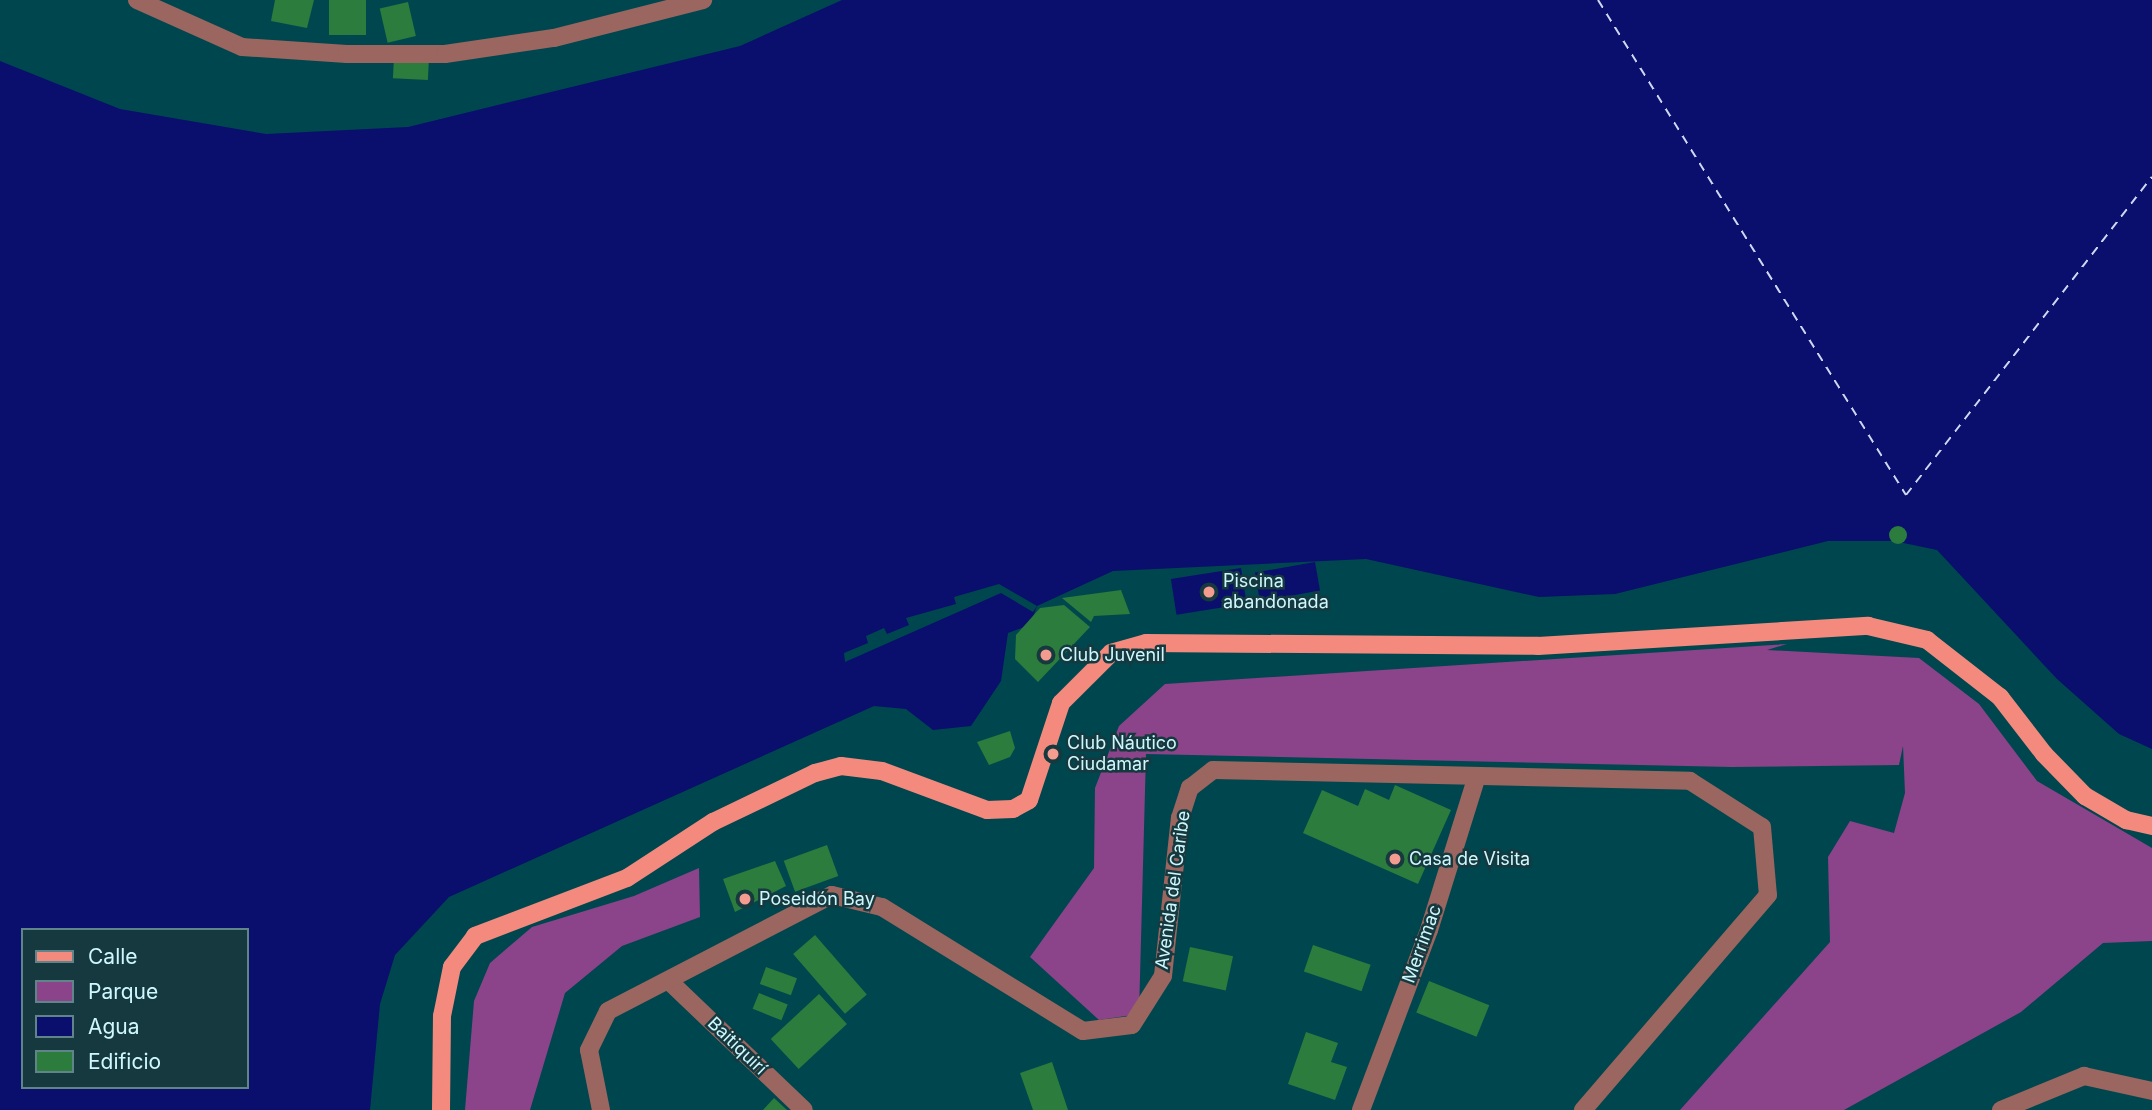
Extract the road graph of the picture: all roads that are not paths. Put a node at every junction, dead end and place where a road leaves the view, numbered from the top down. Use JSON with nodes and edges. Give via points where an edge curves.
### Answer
{"nodes":[{"id":1,"x":138,"y":0,"type":"edge"},
{"id":2,"x":703,"y":0,"type":"edge"},
{"id":3,"x":1477,"y":776,"type":"junction"},
{"id":4,"x":2152,"y":825,"type":"edge"},
{"id":5,"x":670,"y":982,"type":"junction"},
{"id":6,"x":2152,"y":1091,"type":"edge"},
{"id":7,"x":441,"y":1110,"type":"edge"},
{"id":8,"x":601,"y":1110,"type":"edge"},
{"id":9,"x":804,"y":1110,"type":"edge"},
{"id":10,"x":1361,"y":1110,"type":"edge"},
{"id":11,"x":1583,"y":1110,"type":"edge"},
{"id":12,"x":2001,"y":1110,"type":"edge"}],
"edges":[{"from":1,"to":2,"type":"street","via":[[242,47],[347,54],[445,54],[540,40]]},
{"from":3,"to":5,"type":"street","name":"Avenida del Caribe","via":[[1213,770],[1190,788],[1180,818],[1163,976],[1132,1025],[1083,1031],[882,907],[832,895]]},
{"from":3,"to":10,"type":"street","name":"Merrimac","via":[[1429,930]]},
{"from":3,"to":11,"type":"street","name":"Avenida del Caribe","via":[[1690,781],[1762,827],[1768,895]]},
{"from":4,"to":7,"type":"main road","via":[[2126,820],[2085,796],[2044,754],[2000,697],[1927,640],[1868,626],[1538,646],[1146,643],[1111,653],[1062,703],[1029,800],[1013,810],[987,810],[882,771],[841,766],[815,773],[713,822],[627,878],[475,936],[452,967],[442,1016]]},
{"from":5,"to":8,"type":"street","name":"Avenida del Caribe","via":[[608,1011],[589,1050]]},
{"from":5,"to":9,"type":"street","name":"Baitiquirí"},
{"from":6,"to":12,"type":"street","via":[[2084,1076]]}]}
